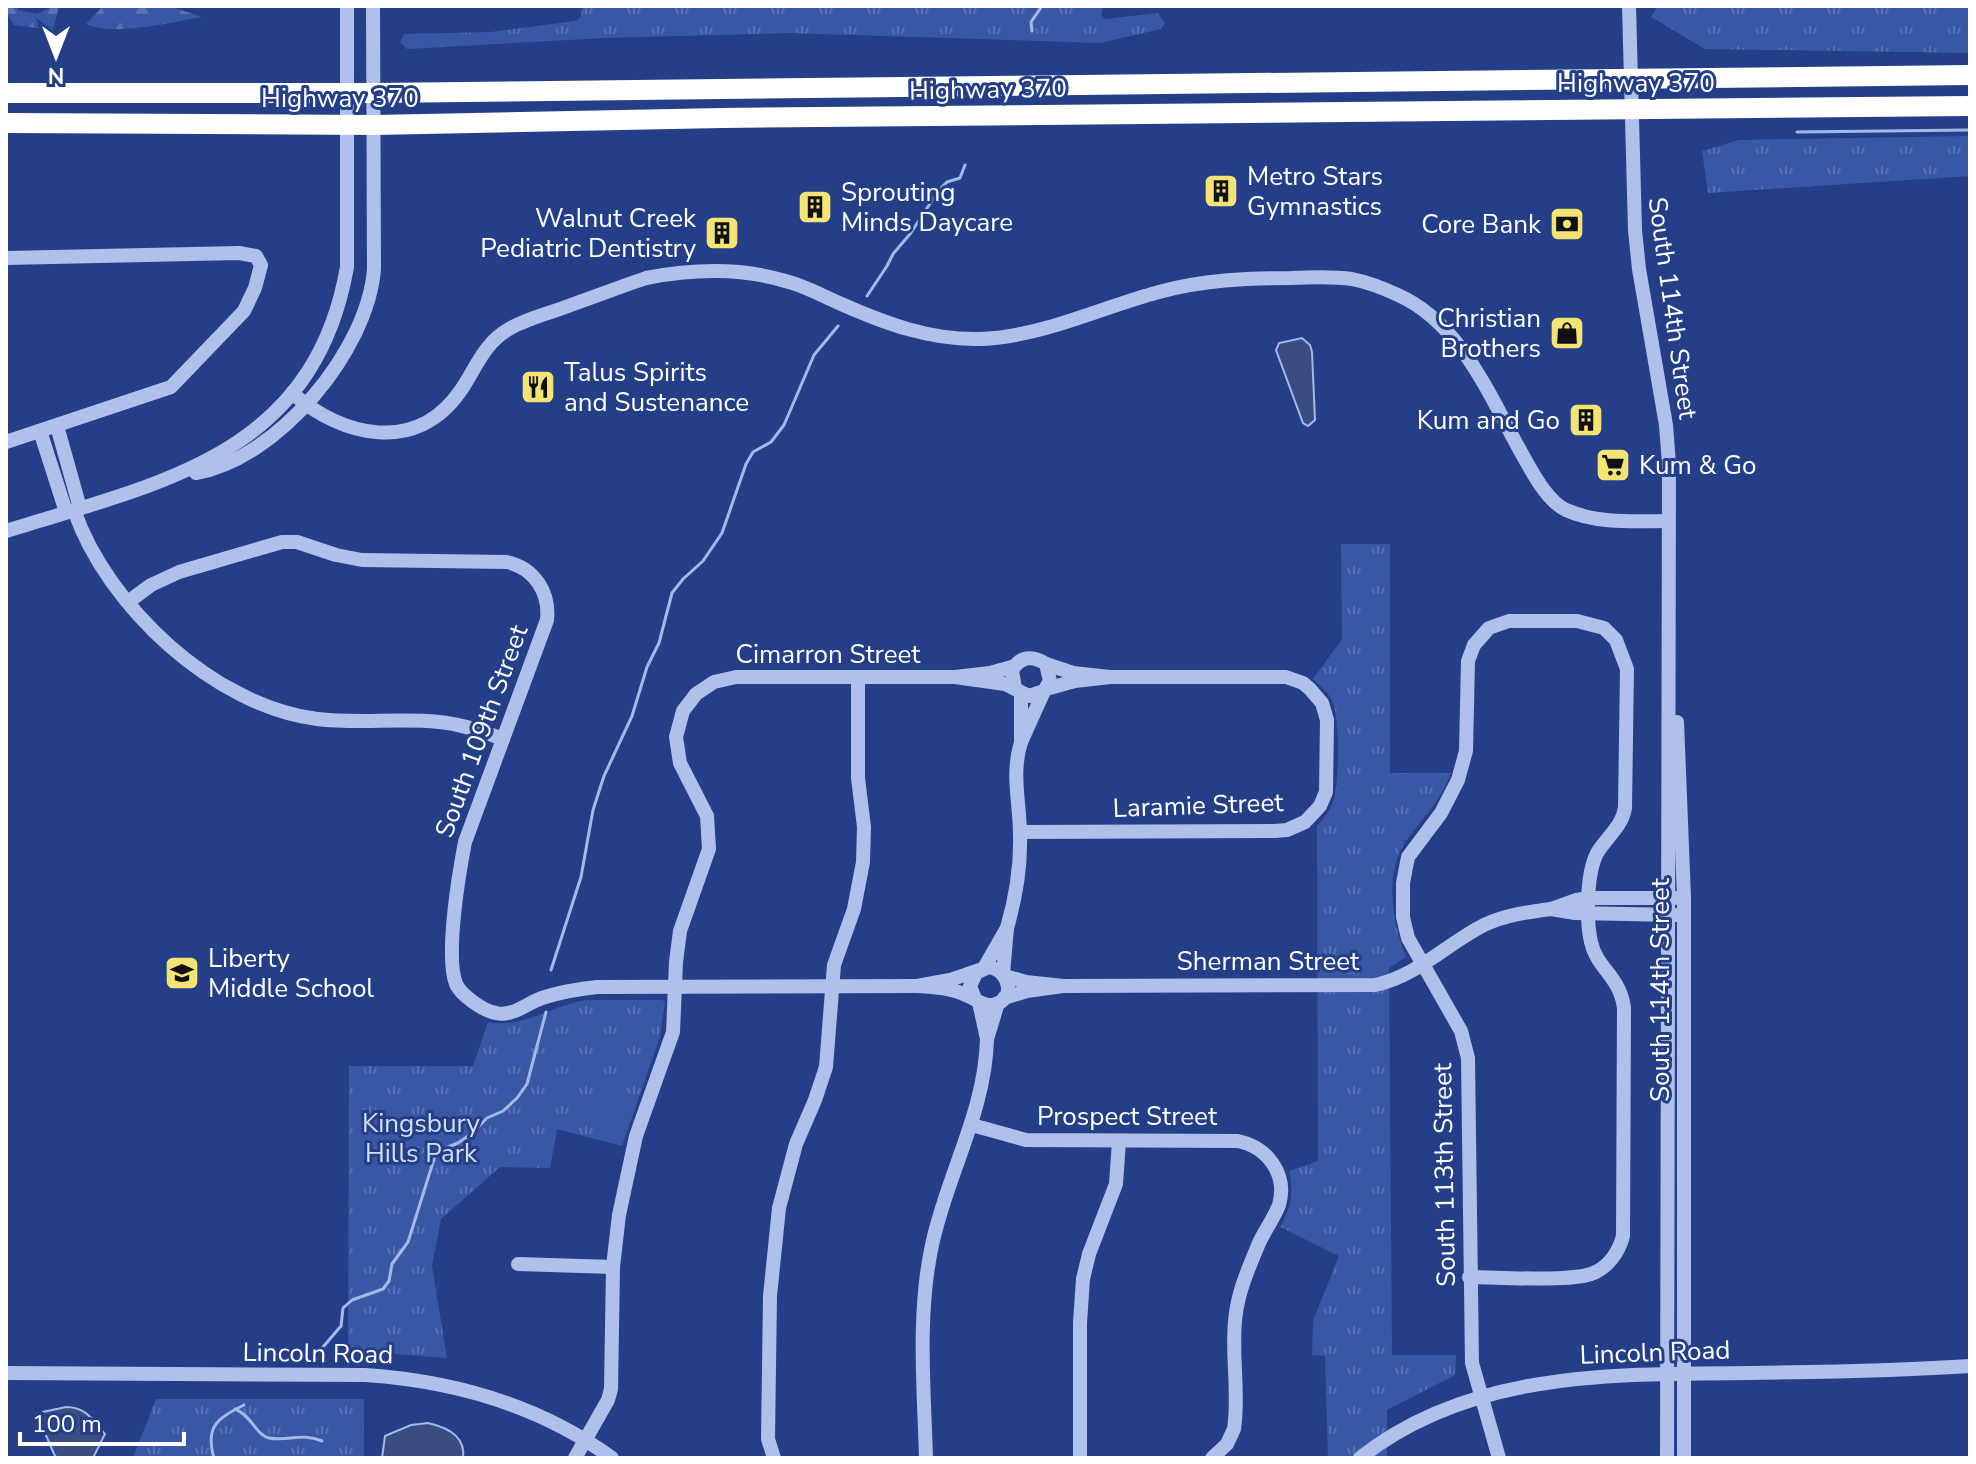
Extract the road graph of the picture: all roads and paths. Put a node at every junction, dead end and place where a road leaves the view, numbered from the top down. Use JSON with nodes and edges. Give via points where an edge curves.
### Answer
{"nodes":[{"id":1,"x":347,"y":6,"type":"edge"},
{"id":2,"x":373,"y":6,"type":"edge"},
{"id":3,"x":1629,"y":6,"type":"edge"},
{"id":4,"x":1970,"y":75,"type":"edge"},
{"id":5,"x":1630,"y":79,"type":"junction"},
{"id":6,"x":6,"y":93,"type":"edge"},
{"id":7,"x":348,"y":93,"type":"junction"},
{"id":8,"x":374,"y":93,"type":"junction"},
{"id":9,"x":1970,"y":106,"type":"edge"},
{"id":10,"x":1631,"y":109,"type":"junction"},
{"id":11,"x":6,"y":123,"type":"edge"},
{"id":12,"x":348,"y":124,"type":"junction"},
{"id":13,"x":374,"y":125,"type":"junction"},
{"id":14,"x":6,"y":258,"type":"edge"},
{"id":15,"x":292,"y":393,"type":"junction"},
{"id":16,"x":306,"y":406,"type":"junction"},
{"id":17,"x":57,"y":426,"type":"junction"},
{"id":18,"x":40,"y":431,"type":"junction"},
{"id":19,"x":6,"y":442,"type":"edge"},
{"id":20,"x":172,"y":477,"type":"junction"},
{"id":21,"x":73,"y":510,"type":"junction"},
{"id":22,"x":1668,"y":521,"type":"junction"},
{"id":23,"x":6,"y":531,"type":"edge"},
{"id":24,"x":128,"y":602,"type":"junction"},
{"id":25,"x":1046,"y":664,"type":"junction"},
{"id":26,"x":1015,"y":666,"type":"junction"},
{"id":27,"x":955,"y":677,"type":"junction"},
{"id":28,"x":1110,"y":677,"type":"junction"},
{"id":29,"x":858,"y":678,"type":"junction"},
{"id":30,"x":1045,"y":690,"type":"junction"},
{"id":31,"x":1018,"y":691,"type":"junction"},
{"id":32,"x":503,"y":739,"type":"junction"},
{"id":33,"x":1021,"y":742,"type":"junction"},
{"id":34,"x":1020,"y":832,"type":"junction"},
{"id":35,"x":1684,"y":897,"type":"junction"},
{"id":36,"x":1589,"y":898,"type":"junction"},
{"id":37,"x":1668,"y":898,"type":"junction"},
{"id":38,"x":1551,"y":909,"type":"junction"},
{"id":39,"x":1589,"y":914,"type":"junction"},
{"id":40,"x":1668,"y":915,"type":"junction"},
{"id":41,"x":1684,"y":915,"type":"junction"},
{"id":42,"x":1007,"y":928,"type":"junction"},
{"id":43,"x":1422,"y":964,"type":"junction"},
{"id":44,"x":982,"y":969,"type":"junction"},
{"id":45,"x":1004,"y":975,"type":"junction"},
{"id":46,"x":832,"y":986,"type":"junction"},
{"id":47,"x":917,"y":986,"type":"junction"},
{"id":48,"x":1063,"y":986,"type":"junction"},
{"id":49,"x":677,"y":987,"type":"junction"},
{"id":50,"x":977,"y":1001,"type":"junction"},
{"id":51,"x":1001,"y":1001,"type":"junction"},
{"id":52,"x":987,"y":1039,"type":"junction"},
{"id":53,"x":972,"y":1125,"type":"junction"},
{"id":54,"x":1119,"y":1141,"type":"junction"},
{"id":55,"x":518,"y":1264,"type":"dead end"},
{"id":56,"x":613,"y":1267,"type":"junction"},
{"id":57,"x":1469,"y":1277,"type":"junction"},
{"id":58,"x":1970,"y":1366,"type":"edge"},
{"id":59,"x":6,"y":1373,"type":"edge"},
{"id":60,"x":1684,"y":1373,"type":"junction"},
{"id":61,"x":1667,"y":1374,"type":"junction"},
{"id":62,"x":1481,"y":1395,"type":"junction"},
{"id":63,"x":586,"y":1439,"type":"junction"},
{"id":64,"x":575,"y":1458,"type":"edge"},
{"id":65,"x":612,"y":1458,"type":"edge"},
{"id":66,"x":774,"y":1458,"type":"edge"},
{"id":67,"x":926,"y":1458,"type":"edge"},
{"id":68,"x":1080,"y":1458,"type":"edge"},
{"id":69,"x":1212,"y":1458,"type":"edge"},
{"id":70,"x":1360,"y":1458,"type":"edge"},
{"id":71,"x":1499,"y":1458,"type":"edge"},
{"id":72,"x":1667,"y":1458,"type":"edge"},
{"id":73,"x":1684,"y":1458,"type":"edge"}],
"edges":[{"from":1,"to":7,"type":"street"},
{"from":2,"to":8,"type":"street"},
{"from":3,"to":5,"type":"street","name":"South 114th Street"},
{"from":4,"to":5,"type":"highway","name":"Highway 370"},
{"from":5,"to":8,"type":"highway","name":"Highway 370"},
{"from":5,"to":10,"type":"street","name":"South 114th Street"},
{"from":6,"to":7,"type":"highway","name":"Highway 370"},
{"from":7,"to":8,"type":"highway","name":"Highway 370"},
{"from":7,"to":12,"type":"street"},
{"from":8,"to":13,"type":"street"},
{"from":9,"to":10,"type":"highway","name":"Highway 370"},
{"from":10,"to":13,"type":"highway","name":"Highway 370"},
{"from":10,"to":22,"type":"street","name":"South 114th Street","via":[[1635,230],[1666,425]]},
{"from":11,"to":12,"type":"highway","name":"Highway 370"},
{"from":12,"to":13,"type":"highway","name":"Highway 370"},
{"from":12,"to":15,"type":"street","via":[[347,267],[341,302],[318,356]]},
{"from":13,"to":16,"type":"street","via":[[372,289],[364,316]]},
{"from":14,"to":17,"type":"street","via":[[239,253],[256,256],[261,265],[244,311],[171,387]]},
{"from":15,"to":16,"type":"street"},
{"from":15,"to":20,"type":"street","via":[[233,447]]},
{"from":16,"to":20,"type":"street","via":[[239,460]]},
{"from":16,"to":22,"type":"street","via":[[353,430],[404,431],[450,403],[480,355],[508,329],[668,274],[763,275],[904,329],[976,339],[1023,334],[1185,286],[1329,277],[1352,279],[1400,296],[1441,325],[1472,365],[1542,488],[1563,509],[1590,518]]},
{"from":17,"to":18,"type":"street"},
{"from":17,"to":21,"type":"street"},
{"from":18,"to":19,"type":"street"},
{"from":18,"to":21,"type":"street"},
{"from":20,"to":21,"type":"street"},
{"from":21,"to":23,"type":"street"},
{"from":21,"to":24,"type":"street"},
{"from":22,"to":35,"type":"street","name":"South 114th Street"},
{"from":22,"to":37,"type":"street","name":"South 114th Street"},
{"from":24,"to":32,"type":"street","via":[[176,651],[265,706],[326,720],[445,723]]},
{"from":24,"to":32,"type":"street","name":"South 109th Street","via":[[179,572],[287,541],[355,559],[516,564],[544,593],[547,620]]},
{"from":25,"to":26,"type":"street","via":[[1030,657]]},
{"from":25,"to":28,"type":"street"},
{"from":25,"to":30,"type":"street","via":[[1050,675]]},
{"from":26,"to":27,"type":"street","name":"Cimarron Street"},
{"from":26,"to":31,"type":"street","via":[[1011,677]]},
{"from":27,"to":29,"type":"street","name":"Cimarron Street"},
{"from":27,"to":31,"type":"street","name":"Cimarron Street"},
{"from":28,"to":30,"type":"street"},
{"from":28,"to":34,"type":"street","name":"Laramie Street","via":[[1294,679],[1326,709],[1327,785],[1320,806],[1305,822],[1287,830]]},
{"from":29,"to":46,"type":"street","via":[[864,849]]},
{"from":29,"to":49,"type":"street","name":"Cimarron Street","via":[[736,677],[714,682],[689,702],[676,747],[703,805],[710,840],[680,931]]},
{"from":30,"to":31,"type":"street","via":[[1029,696]]},
{"from":30,"to":33,"type":"street"},
{"from":31,"to":33,"type":"street"},
{"from":32,"to":49,"type":"street","name":"South 109th Street","via":[[459,871],[453,963],[457,985],[473,1002],[496,1013],[515,1012],[574,989]]},
{"from":33,"to":34,"type":"street","via":[[1015,774]]},
{"from":34,"to":42,"type":"street","via":[[1018,880]]},
{"from":35,"to":37,"type":"street","name":"Sherman Street"},
{"from":35,"to":41,"type":"street","name":"South 114th Street"},
{"from":36,"to":37,"type":"street","name":"Sherman Street"},
{"from":36,"to":38,"type":"street","name":"Sherman Street"},
{"from":36,"to":39,"type":"street"},
{"from":36,"to":43,"type":"street","name":"South 113th Street","via":[[1594,857],[1621,822],[1627,798],[1627,669],[1620,646],[1604,628],[1577,621],[1509,621],[1489,628],[1468,661],[1467,739],[1461,770],[1448,802],[1413,849],[1404,872],[1404,924]]},
{"from":37,"to":40,"type":"street","name":"South 114th Street"},
{"from":38,"to":39,"type":"street","name":"Sherman Street"},
{"from":38,"to":43,"type":"street","name":"Sherman Street","via":[[1486,925]]},
{"from":39,"to":40,"type":"street","name":"Sherman Street"},
{"from":39,"to":57,"type":"street","via":[[1594,953],[1617,983],[1624,1008],[1624,1227],[1617,1251],[1591,1274]]},
{"from":40,"to":41,"type":"street","name":"Sherman Street"},
{"from":40,"to":61,"type":"street","name":"South 114th Street"},
{"from":41,"to":60,"type":"street","name":"South 114th Street"},
{"from":42,"to":44,"type":"street"},
{"from":42,"to":45,"type":"street"},
{"from":43,"to":48,"type":"street","name":"Sherman Street","via":[[1384,983],[1362,986]]},
{"from":43,"to":57,"type":"street","name":"South 113th Street","via":[[1461,1031],[1468,1058]]},
{"from":44,"to":45,"type":"street"},
{"from":44,"to":47,"type":"street"},
{"from":44,"to":50,"type":"street","via":[[970,986]]},
{"from":45,"to":48,"type":"street","name":"Sherman Street"},
{"from":45,"to":51,"type":"street","via":[[1008,987]]},
{"from":46,"to":47,"type":"street"},
{"from":46,"to":49,"type":"street"},
{"from":46,"to":66,"type":"street","via":[[826,1067],[790,1163],[774,1245],[768,1432]]},
{"from":47,"to":50,"type":"street","via":[[950,989]]},
{"from":48,"to":51,"type":"street","name":"Sherman Street"},
{"from":49,"to":56,"type":"street","via":[[673,1032],[625,1183]]},
{"from":50,"to":51,"type":"street"},
{"from":50,"to":52,"type":"street"},
{"from":51,"to":52,"type":"street"},
{"from":52,"to":53,"type":"street"},
{"from":53,"to":54,"type":"street","name":"Prospect Street","via":[[1026,1140]]},
{"from":53,"to":67,"type":"street","via":[[938,1217],[926,1273]]},
{"from":54,"to":68,"type":"street","via":[[1116,1184],[1089,1254],[1081,1292]]},
{"from":54,"to":69,"type":"street","name":"Prospect Street","via":[[1238,1141],[1259,1149],[1274,1166],[1278,1206],[1259,1243],[1235,1315],[1234,1429]]},
{"from":55,"to":56,"type":"street"},
{"from":56,"to":63,"type":"street","via":[[611,1389]]},
{"from":57,"to":62,"type":"street","name":"South 113th Street","via":[[1472,1363]]},
{"from":58,"to":60,"type":"street","name":"Lincoln Road"},
{"from":59,"to":63,"type":"street","name":"Lincoln Road","via":[[392,1377],[502,1399]]},
{"from":60,"to":61,"type":"street","name":"Lincoln Road"},
{"from":60,"to":73,"type":"street","name":"South 114th Street"},
{"from":61,"to":62,"type":"street","name":"Lincoln Road","via":[[1554,1381]]},
{"from":61,"to":72,"type":"street","name":"South 114th Street"},
{"from":62,"to":70,"type":"street","name":"Lincoln Road","via":[[1411,1425]]},
{"from":62,"to":71,"type":"street","name":"South 113th Street"},
{"from":63,"to":64,"type":"street"},
{"from":63,"to":65,"type":"street","name":"Lincoln Road"}]}
